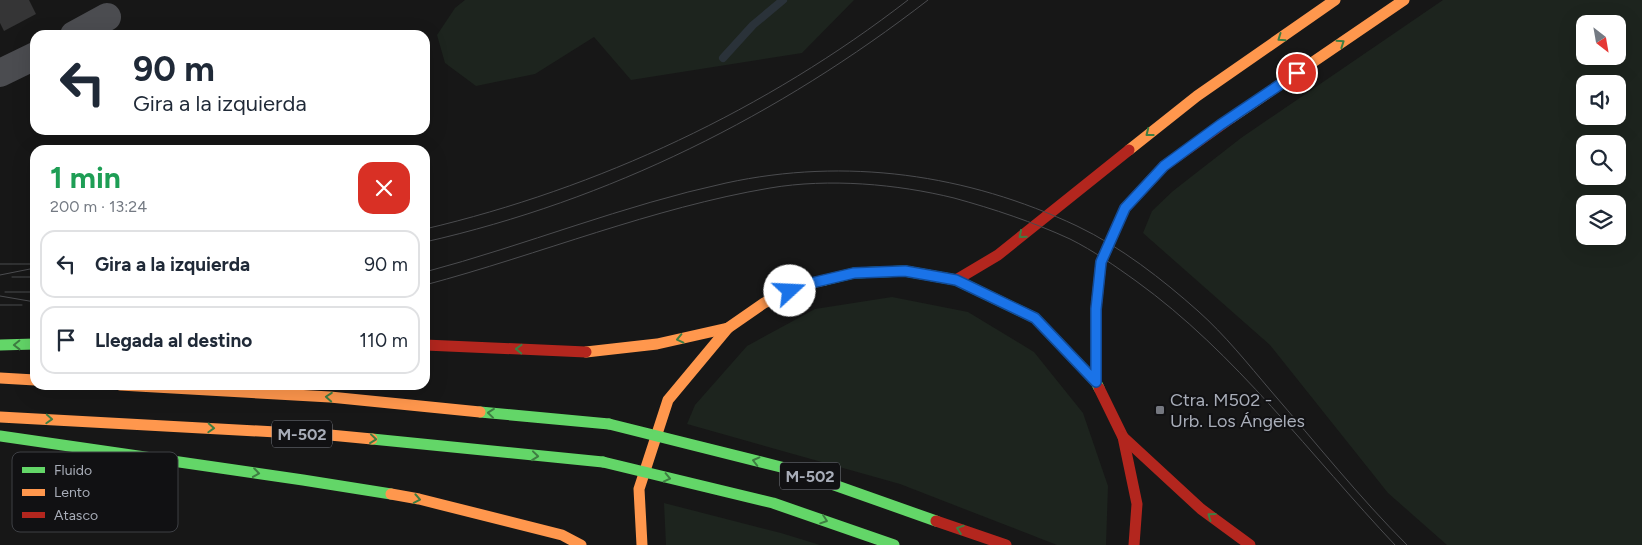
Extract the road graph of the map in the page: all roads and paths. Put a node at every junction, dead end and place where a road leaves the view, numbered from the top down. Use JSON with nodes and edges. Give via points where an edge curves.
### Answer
{"nodes":[{"id":1,"x":1335,"y":0,"type":"edge"},
{"id":2,"x":1404,"y":0,"type":"edge"},
{"id":3,"x":107,"y":16,"type":"dead end"},
{"id":4,"x":83,"y":30,"type":"edge"},
{"id":5,"x":30,"y":58,"type":"edge"},
{"id":6,"x":0,"y":73,"type":"edge"},
{"id":7,"x":956,"y":280,"type":"junction"},
{"id":8,"x":728,"y":328,"type":"junction"},
{"id":9,"x":30,"y":344,"type":"edge"},
{"id":10,"x":0,"y":345,"type":"edge"},
{"id":11,"x":430,"y":345,"type":"edge"},
{"id":12,"x":0,"y":378,"type":"edge"},
{"id":13,"x":30,"y":380,"type":"edge"},
{"id":14,"x":1096,"y":382,"type":"junction"},
{"id":15,"x":208,"y":390,"type":"edge"},
{"id":16,"x":0,"y":417,"type":"edge"},
{"id":17,"x":0,"y":436,"type":"edge"},
{"id":18,"x":1124,"y":437,"type":"junction"},
{"id":19,"x":110,"y":452,"type":"edge"},
{"id":20,"x":178,"y":462,"type":"edge"},
{"id":21,"x":581,"y":545,"type":"edge"},
{"id":22,"x":642,"y":545,"type":"edge"},
{"id":23,"x":894,"y":545,"type":"edge"},
{"id":24,"x":1006,"y":545,"type":"edge"},
{"id":25,"x":1134,"y":545,"type":"edge"},
{"id":26,"x":1250,"y":545,"type":"edge"}],
"edges":[{"from":1,"to":7,"type":"main road","one_way":true,"via":[[1197,96],[998,255]]},
{"from":14,"to":2,"type":"main road","one_way":true,"via":[[1096,309],[1101,262],[1125,208],[1164,166]]},
{"from":3,"to":4,"type":"street"},
{"from":5,"to":6,"type":"street"},
{"from":7,"to":8,"type":"main road","via":[[905,271],[854,273],[803,285],[764,303]]},
{"from":7,"to":14,"type":"main road","via":[[1035,318]]},
{"from":8,"to":11,"type":"main road","one_way":true,"via":[[657,344],[591,352]]},
{"from":8,"to":22,"type":"main road","via":[[668,400],[639,489]]},
{"from":9,"to":10,"type":"main road","one_way":true},
{"from":12,"to":13,"type":"main road"},
{"from":14,"to":18,"type":"main road"},
{"from":24,"to":15,"type":"main road","number":"M-502","one_way":true,"bridge":true,"via":[[789,469],[609,424],[330,397]]},
{"from":16,"to":23,"type":"main road","number":"M-502","one_way":true,"bridge":true,"via":[[330,435],[603,462],[773,503]]},
{"from":17,"to":19,"type":"main road","one_way":true},
{"from":18,"to":25,"type":"main road","via":[[1137,504]]},
{"from":26,"to":18,"type":"main road","one_way":true,"via":[[1201,509]]},
{"from":20,"to":21,"type":"main road","one_way":true,"via":[[419,499],[562,535]]}]}
